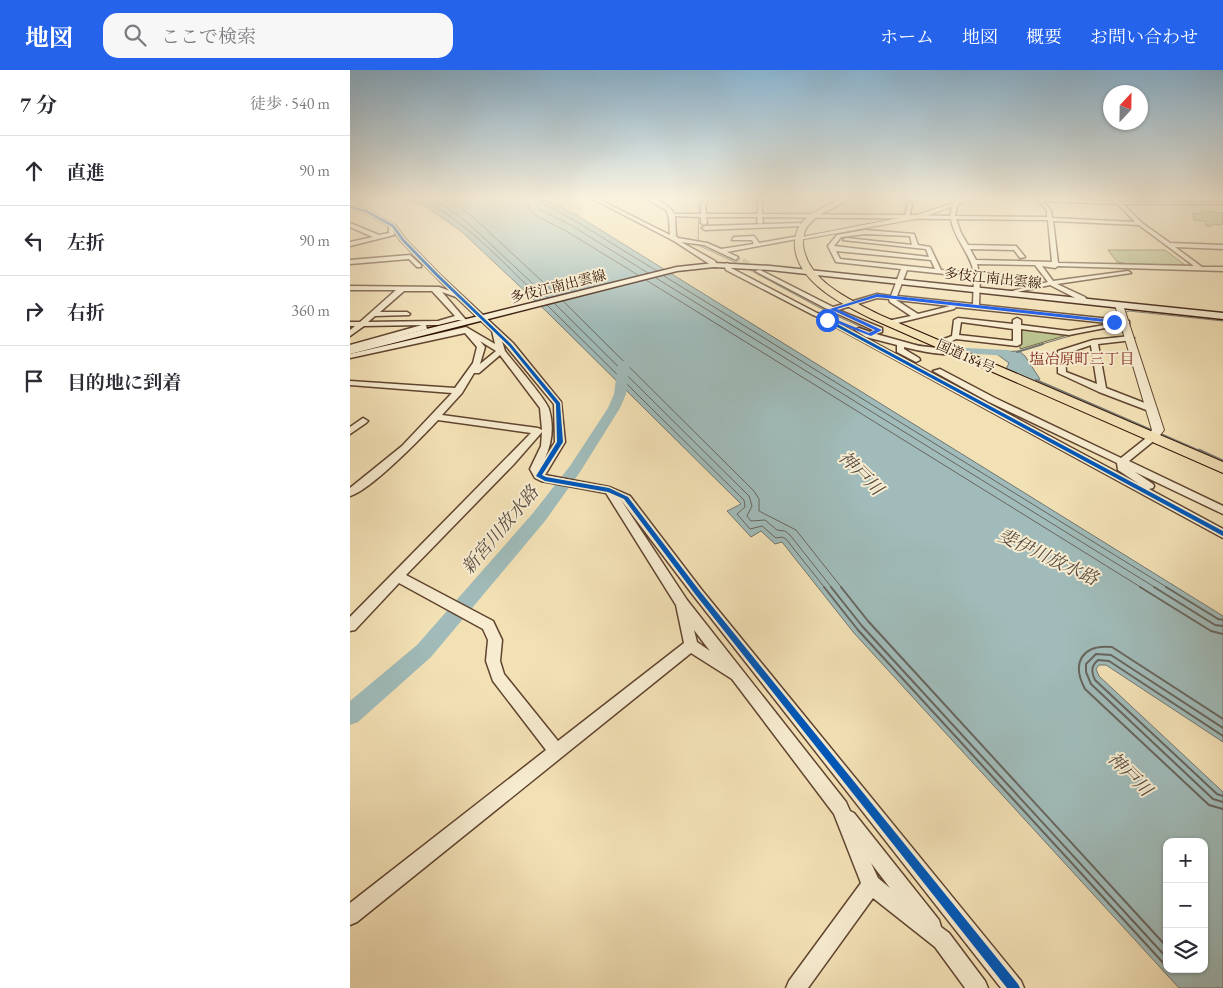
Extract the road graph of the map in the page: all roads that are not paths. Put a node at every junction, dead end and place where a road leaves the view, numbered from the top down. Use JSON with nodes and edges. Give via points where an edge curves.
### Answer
{"nodes":[{"id":1,"x":363,"y":241,"type":"edge"},
{"id":2,"x":404,"y":241,"type":"edge"},
{"id":3,"x":678,"y":241,"type":"joint"},
{"id":4,"x":756,"y":241,"type":"edge"},
{"id":5,"x":782,"y":241,"type":"edge"},
{"id":6,"x":799,"y":241,"type":"edge"},
{"id":7,"x":836,"y":241,"type":"edge"},
{"id":8,"x":858,"y":241,"type":"edge"},
{"id":9,"x":914,"y":241,"type":"edge"},
{"id":10,"x":962,"y":241,"type":"edge"},
{"id":11,"x":1052,"y":241,"type":"edge"},
{"id":12,"x":1164,"y":241,"type":"edge"},
{"id":13,"x":350,"y":244,"type":"edge"},
{"id":14,"x":1168,"y":244,"type":"junction"},
{"id":15,"x":756,"y":245,"type":"junction"},
{"id":16,"x":915,"y":246,"type":"junction"},
{"id":17,"x":965,"y":247,"type":"junction"},
{"id":18,"x":1223,"y":247,"type":"edge"},
{"id":19,"x":833,"y":249,"type":"junction"},
{"id":20,"x":720,"y":252,"type":"junction"},
{"id":21,"x":410,"y":257,"type":"junction"},
{"id":22,"x":1022,"y":257,"type":"dead end"},
{"id":23,"x":736,"y":258,"type":"tunnel mouth"},
{"id":24,"x":389,"y":259,"type":"junction"},
{"id":25,"x":934,"y":259,"type":"junction"},
{"id":26,"x":350,"y":262,"type":"edge"},
{"id":27,"x":974,"y":262,"type":"junction"},
{"id":28,"x":709,"y":265,"type":"junction"},
{"id":29,"x":728,"y":265,"type":"junction"},
{"id":30,"x":1038,"y":266,"type":"junction"},
{"id":31,"x":1055,"y":266,"type":"junction"},
{"id":32,"x":905,"y":267,"type":"junction"},
{"id":33,"x":1159,"y":268,"type":"junction"},
{"id":34,"x":1201,"y":269,"type":"junction"},
{"id":35,"x":1223,"y":269,"type":"edge"},
{"id":36,"x":758,"y":271,"type":"tunnel mouth"},
{"id":37,"x":939,"y":271,"type":"junction"},
{"id":38,"x":810,"y":272,"type":"junction"},
{"id":39,"x":977,"y":275,"type":"junction"},
{"id":40,"x":420,"y":282,"type":"dead end"},
{"id":41,"x":900,"y":282,"type":"junction"},
{"id":42,"x":1052,"y":283,"type":"junction"},
{"id":43,"x":350,"y":288,"type":"edge"},
{"id":44,"x":403,"y":288,"type":"junction"},
{"id":45,"x":414,"y":288,"type":"junction"},
{"id":46,"x":433,"y":288,"type":"junction"},
{"id":47,"x":978,"y":290,"type":"junction"},
{"id":48,"x":1014,"y":292,"type":"dead end"},
{"id":49,"x":894,"y":297,"type":"junction"},
{"id":50,"x":464,"y":299,"type":"junction"},
{"id":51,"x":1085,"y":301,"type":"junction"},
{"id":52,"x":850,"y":303,"type":"junction"},
{"id":53,"x":955,"y":304,"type":"junction"},
{"id":54,"x":1120,"y":305,"type":"junction"},
{"id":55,"x":976,"y":306,"type":"junction"},
{"id":56,"x":833,"y":309,"type":"junction"},
{"id":57,"x":1018,"y":311,"type":"junction"},
{"id":58,"x":374,"y":314,"type":"junction"},
{"id":59,"x":823,"y":316,"type":"junction"},
{"id":60,"x":1223,"y":316,"type":"edge"},
{"id":61,"x":918,"y":317,"type":"junction"},
{"id":62,"x":490,"y":322,"type":"junction"},
{"id":63,"x":1114,"y":322,"type":"junction"},
{"id":64,"x":364,"y":323,"type":"junction"},
{"id":65,"x":398,"y":323,"type":"junction"},
{"id":66,"x":438,"y":323,"type":"junction"},
{"id":67,"x":890,"y":323,"type":"junction"},
{"id":68,"x":1126,"y":323,"type":"junction"},
{"id":69,"x":350,"y":324,"type":"edge"},
{"id":70,"x":1017,"y":327,"type":"junction"},
{"id":71,"x":467,"y":330,"type":"junction"},
{"id":72,"x":873,"y":333,"type":"junction"},
{"id":73,"x":350,"y":334,"type":"edge"},
{"id":74,"x":955,"y":337,"type":"junction"},
{"id":75,"x":1130,"y":338,"type":"junction"},
{"id":76,"x":1093,"y":342,"type":"junction"},
{"id":77,"x":939,"y":344,"type":"junction"},
{"id":78,"x":902,"y":345,"type":"junction"},
{"id":79,"x":350,"y":347,"type":"edge"},
{"id":80,"x":501,"y":350,"type":"junction"},
{"id":81,"x":350,"y":351,"type":"edge"},
{"id":82,"x":956,"y":352,"type":"junction"},
{"id":83,"x":350,"y":356,"type":"edge"},
{"id":84,"x":466,"y":379,"type":"junction"},
{"id":85,"x":350,"y":383,"type":"edge"},
{"id":86,"x":1102,"y":390,"type":"junction"},
{"id":87,"x":459,"y":391,"type":"junction"},
{"id":88,"x":544,"y":408,"type":"junction"},
{"id":89,"x":1152,"y":409,"type":"junction"},
{"id":90,"x":435,"y":417,"type":"junction"},
{"id":91,"x":363,"y":421,"type":"dead end"},
{"id":92,"x":350,"y":431,"type":"edge"},
{"id":93,"x":538,"y":431,"type":"junction"},
{"id":94,"x":1153,"y":437,"type":"junction"},
{"id":95,"x":1122,"y":462,"type":"junction"},
{"id":96,"x":1223,"y":468,"type":"edge"},
{"id":97,"x":539,"y":476,"type":"junction"},
{"id":98,"x":609,"y":490,"type":"junction"},
{"id":99,"x":350,"y":493,"type":"edge"},
{"id":100,"x":1223,"y":510,"type":"edge"},
{"id":101,"x":1223,"y":534,"type":"edge"},
{"id":102,"x":397,"y":576,"type":"junction"},
{"id":103,"x":682,"y":604,"type":"junction"},
{"id":104,"x":350,"y":626,"type":"edge"},
{"id":105,"x":691,"y":645,"type":"junction"},
{"id":106,"x":742,"y":680,"type":"junction"},
{"id":107,"x":556,"y":751,"type":"junction"},
{"id":108,"x":840,"y":808,"type":"junction"},
{"id":109,"x":871,"y":885,"type":"junction"},
{"id":110,"x":350,"y":915,"type":"edge"},
{"id":111,"x":942,"y":940,"type":"junction"},
{"id":112,"x":796,"y":988,"type":"edge"},
{"id":113,"x":978,"y":988,"type":"edge"},
{"id":114,"x":1014,"y":988,"type":"edge"}],
"edges":[{"from":1,"to":13,"type":"street"},
{"from":2,"to":50,"type":"street"},
{"from":3,"to":20,"type":"street","via":[[705,244]]},
{"from":3,"to":28,"type":"street","via":[[713,262]]},
{"from":4,"to":15,"type":"street"},
{"from":5,"to":15,"type":"street"},
{"from":6,"to":38,"type":"highway","name":"国道184号","via":[[800,256]]},
{"from":7,"to":19,"type":"street"},
{"from":8,"to":16,"type":"street"},
{"from":9,"to":16,"type":"street"},
{"from":10,"to":17,"type":"street"},
{"from":11,"to":31,"type":"street"},
{"from":12,"to":14,"type":"street"},
{"from":14,"to":18,"type":"street"},
{"from":14,"to":34,"type":"street"},
{"from":15,"to":20,"type":"street"},
{"from":16,"to":25,"type":"street","via":[[928,248]]},
{"from":17,"to":22,"type":"street","via":[[1016,248]]},
{"from":17,"to":27,"type":"street"},
{"from":19,"to":25,"type":"street"},
{"from":19,"to":32,"type":"street","via":[[838,261]]},
{"from":20,"to":23,"type":"street"},
{"from":21,"to":24,"type":"street"},
{"from":21,"to":24,"type":"street","via":[[396,247]]},
{"from":21,"to":46,"type":"street","via":[[435,284]]},
{"from":24,"to":26,"type":"street"},
{"from":25,"to":37,"type":"street"},
{"from":27,"to":30,"type":"street"},
{"from":27,"to":39,"type":"street"},
{"from":28,"to":29,"type":"main road","name":"多伎江南出雲線"},
{"from":28,"to":62,"type":"main road","name":"多伎江南出雲線","via":[[677,269]]},
{"from":29,"to":38,"type":"main road","name":"多伎江南出雲線"},
{"from":29,"to":59,"type":"street","via":[[728,269]]},
{"from":30,"to":31,"type":"street"},
{"from":30,"to":42,"type":"street"},
{"from":31,"to":33,"type":"street"},
{"from":32,"to":37,"type":"street"},
{"from":32,"to":41,"type":"street"},
{"from":33,"to":34,"type":"street"},
{"from":33,"to":42,"type":"street"},
{"from":34,"to":35,"type":"street"},
{"from":36,"to":56,"type":"street"},
{"from":37,"to":39,"type":"street"},
{"from":38,"to":41,"type":"main road","name":"多伎江南出雲線"},
{"from":38,"to":52,"type":"highway","name":"国道184号"},
{"from":39,"to":47,"type":"street"},
{"from":40,"to":45,"type":"street"},
{"from":41,"to":47,"type":"main road","name":"多伎江南出雲線"},
{"from":41,"to":49,"type":"street"},
{"from":42,"to":48,"type":"street"},
{"from":42,"to":51,"type":"street"},
{"from":43,"to":44,"type":"street"},
{"from":44,"to":45,"type":"street"},
{"from":44,"to":58,"type":"street"},
{"from":45,"to":46,"type":"street"},
{"from":46,"to":50,"type":"street"},
{"from":46,"to":66,"type":"street","via":[[461,318]]},
{"from":47,"to":51,"type":"main road","name":"多伎江南出雲線"},
{"from":47,"to":55,"type":"street"},
{"from":49,"to":52,"type":"street","via":[[877,296]]},
{"from":49,"to":53,"type":"street"},
{"from":49,"to":61,"type":"street","via":[[892,301]]},
{"from":50,"to":62,"type":"street"},
{"from":51,"to":54,"type":"main road","name":"多伎江南出雲線"},
{"from":52,"to":56,"type":"street"},
{"from":52,"to":67,"type":"highway","name":"国道184号"},
{"from":53,"to":55,"type":"street"},
{"from":53,"to":61,"type":"street","via":[[952,308]]},
{"from":54,"to":60,"type":"main road","name":"多伎江南出雲線"},
{"from":54,"to":68,"type":"street"},
{"from":55,"to":57,"type":"street"},
{"from":56,"to":72,"type":"street","via":[[879,330]]},
{"from":57,"to":63,"type":"street"},
{"from":57,"to":70,"type":"street"},
{"from":58,"to":64,"type":"street"},
{"from":58,"to":65,"type":"street","via":[[409,312]]},
{"from":59,"to":72,"type":"street"},
{"from":59,"to":101,"type":"street"},
{"from":61,"to":67,"type":"street"},
{"from":62,"to":80,"type":"street"},
{"from":62,"to":81,"type":"main road","name":"多伎江南出雲線"},
{"from":62,"to":97,"type":"street","via":[[558,404],[560,442]]},
{"from":63,"to":68,"type":"street"},
{"from":63,"to":70,"type":"street","via":[[1115,325],[1069,333]]},
{"from":64,"to":65,"type":"street"},
{"from":64,"to":69,"type":"street"},
{"from":64,"to":73,"type":"street"},
{"from":65,"to":66,"type":"street"},
{"from":66,"to":79,"type":"street"},
{"from":67,"to":77,"type":"highway","name":"国道184号"},
{"from":68,"to":75,"type":"street"},
{"from":70,"to":74,"type":"street","via":[[958,320]]},
{"from":70,"to":74,"type":"street","via":[[1017,344]]},
{"from":71,"to":80,"type":"street"},
{"from":71,"to":83,"type":"street"},
{"from":71,"to":84,"type":"street","via":[[481,347],[481,356]]},
{"from":72,"to":78,"type":"street"},
{"from":74,"to":77,"type":"street"},
{"from":75,"to":76,"type":"street"},
{"from":75,"to":89,"type":"street"},
{"from":76,"to":86,"type":"street"},
{"from":76,"to":86,"type":"street","via":[[1061,353],[1062,373]]},
{"from":77,"to":82,"type":"highway","name":"国道184号"},
{"from":78,"to":82,"type":"street"},
{"from":78,"to":95,"type":"street","via":[[900,350],[908,356]]},
{"from":80,"to":84,"type":"street"},
{"from":80,"to":88,"type":"street"},
{"from":82,"to":94,"type":"highway","name":"国道184号"},
{"from":84,"to":87,"type":"street"},
{"from":85,"to":87,"type":"street"},
{"from":86,"to":89,"type":"street"},
{"from":87,"to":90,"type":"street"},
{"from":88,"to":93,"type":"street"},
{"from":88,"to":97,"type":"street","via":[[546,446],[535,469]]},
{"from":89,"to":94,"type":"street","via":[[1158,430]]},
{"from":90,"to":93,"type":"street"},
{"from":90,"to":99,"type":"street"},
{"from":91,"to":92,"type":"street"},
{"from":93,"to":102,"type":"street"},
{"from":94,"to":95,"type":"street"},
{"from":94,"to":96,"type":"highway","name":"国道184号"},
{"from":95,"to":100,"type":"street"},
{"from":95,"to":101,"type":"street","via":[[1126,472],[1216,525]]},
{"from":97,"to":98,"type":"street"},
{"from":98,"to":103,"type":"street"},
{"from":98,"to":114,"type":"street","via":[[626,498],[703,600]]},
{"from":102,"to":104,"type":"street"},
{"from":102,"to":107,"type":"street","via":[[488,624],[495,640],[493,661],[498,677]]},
{"from":103,"to":105,"type":"street"},
{"from":103,"to":106,"type":"street"},
{"from":105,"to":106,"type":"street"},
{"from":105,"to":107,"type":"street"},
{"from":106,"to":108,"type":"street"},
{"from":107,"to":110,"type":"street"},
{"from":108,"to":109,"type":"street"},
{"from":108,"to":111,"type":"street"},
{"from":109,"to":111,"type":"street"},
{"from":109,"to":112,"type":"street"},
{"from":111,"to":113,"type":"street"}]}
